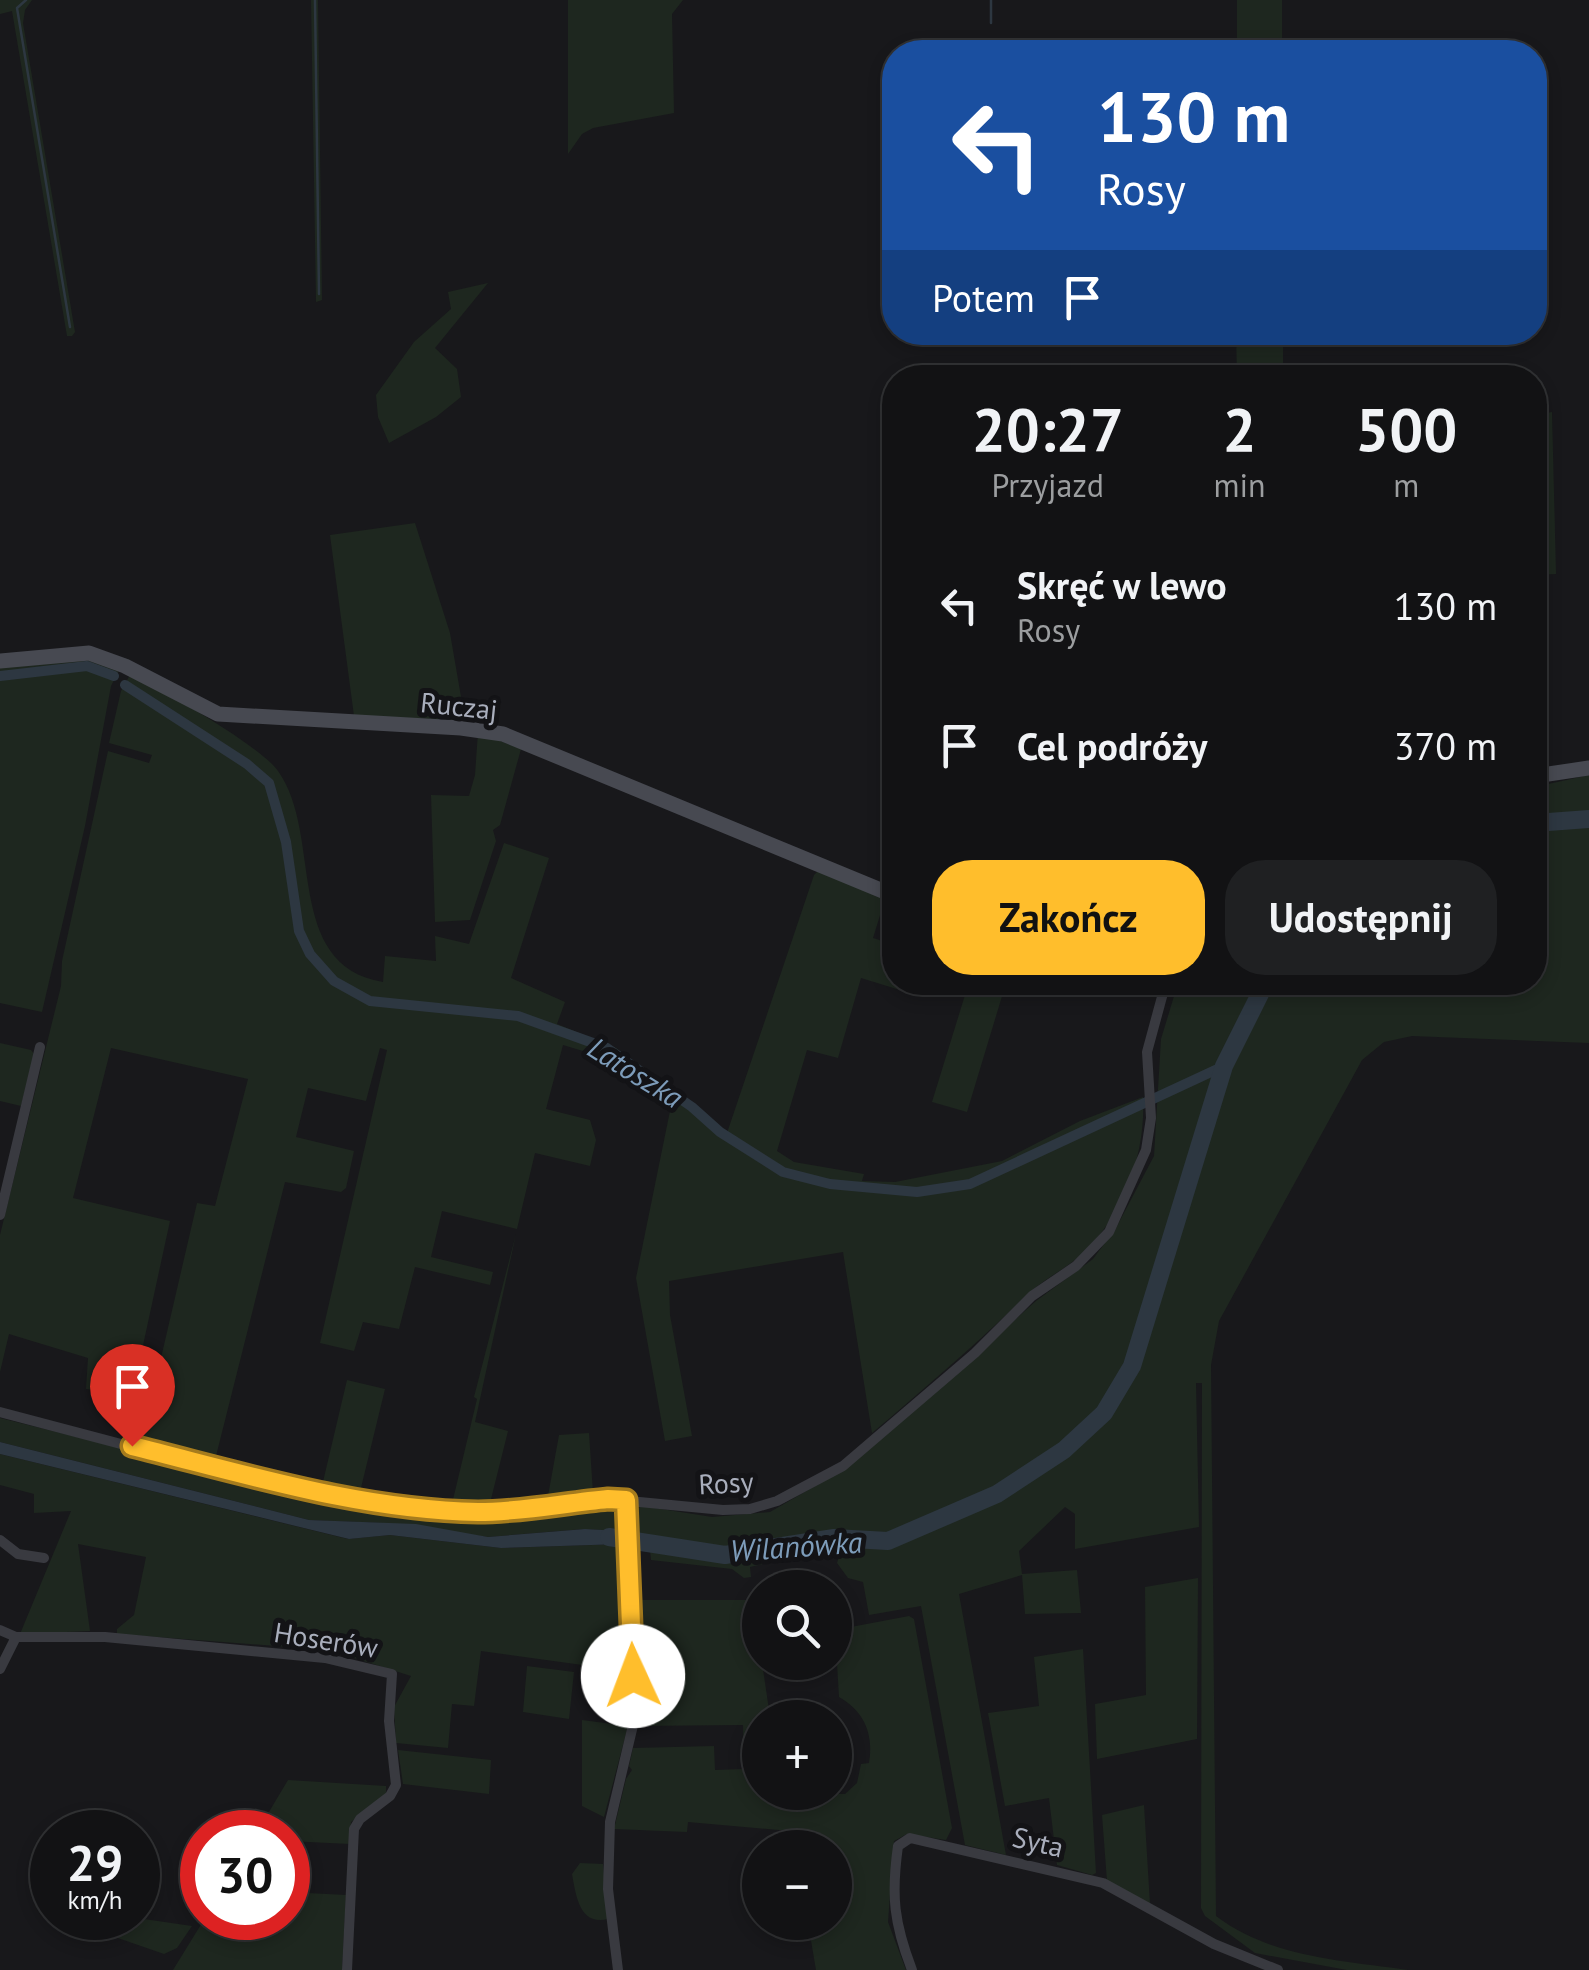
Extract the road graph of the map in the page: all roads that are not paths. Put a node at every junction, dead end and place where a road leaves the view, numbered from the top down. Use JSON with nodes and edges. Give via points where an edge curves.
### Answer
{"nodes":[{"id":1,"x":0,"y":661,"type":"edge"},
{"id":2,"x":1589,"y":768,"type":"edge"},
{"id":3,"x":1547,"y":774,"type":"edge"},
{"id":4,"x":882,"y":891,"type":"edge"},
{"id":5,"x":1162,"y":995,"type":"edge"},
{"id":6,"x":40,"y":1048,"type":"dead end"},
{"id":7,"x":6,"y":1168,"type":"edge"},
{"id":8,"x":0,"y":1215,"type":"edge"},
{"id":9,"x":0,"y":1412,"type":"edge"},
{"id":10,"x":626,"y":1500,"type":"junction"},
{"id":11,"x":0,"y":1540,"type":"edge"},
{"id":12,"x":44,"y":1558,"type":"dead end"},
{"id":13,"x":0,"y":1630,"type":"edge"},
{"id":14,"x":16,"y":1637,"type":"junction"},
{"id":15,"x":0,"y":1669,"type":"edge"},
{"id":16,"x":346,"y":1970,"type":"edge"},
{"id":17,"x":618,"y":1970,"type":"edge"},
{"id":18,"x":912,"y":1970,"type":"edge"},
{"id":19,"x":1278,"y":1970,"type":"edge"}],
"edges":[{"from":1,"to":4,"type":"street","name":"Ruczaj","via":[[89,653],[231,716],[502,734]]},
{"from":2,"to":3,"type":"street"},
{"from":5,"to":10,"type":"street","name":"Rosy","via":[[1152,1028],[1146,1084],[1151,1118],[1142,1166],[1096,1246],[844,1466],[750,1509]]},
{"from":6,"to":7,"type":"street"},
{"from":7,"to":8,"type":"street"},
{"from":9,"to":10,"type":"street","name":"Rosy","via":[[318,1492],[481,1512]]},
{"from":10,"to":17,"type":"street","via":[[634,1721],[609,1836]]},
{"from":11,"to":12,"type":"street","via":[[18,1554]]},
{"from":13,"to":14,"type":"street","name":"Hoserów"},
{"from":14,"to":15,"type":"street"},
{"from":14,"to":16,"type":"street","name":"Hoserów","via":[[104,1637],[325,1658],[394,1676],[396,1780],[390,1796],[354,1829]]},
{"from":18,"to":19,"type":"street","name":"Syta","via":[[893,1907],[898,1846],[910,1838],[1103,1883],[1214,1944]]}]}
